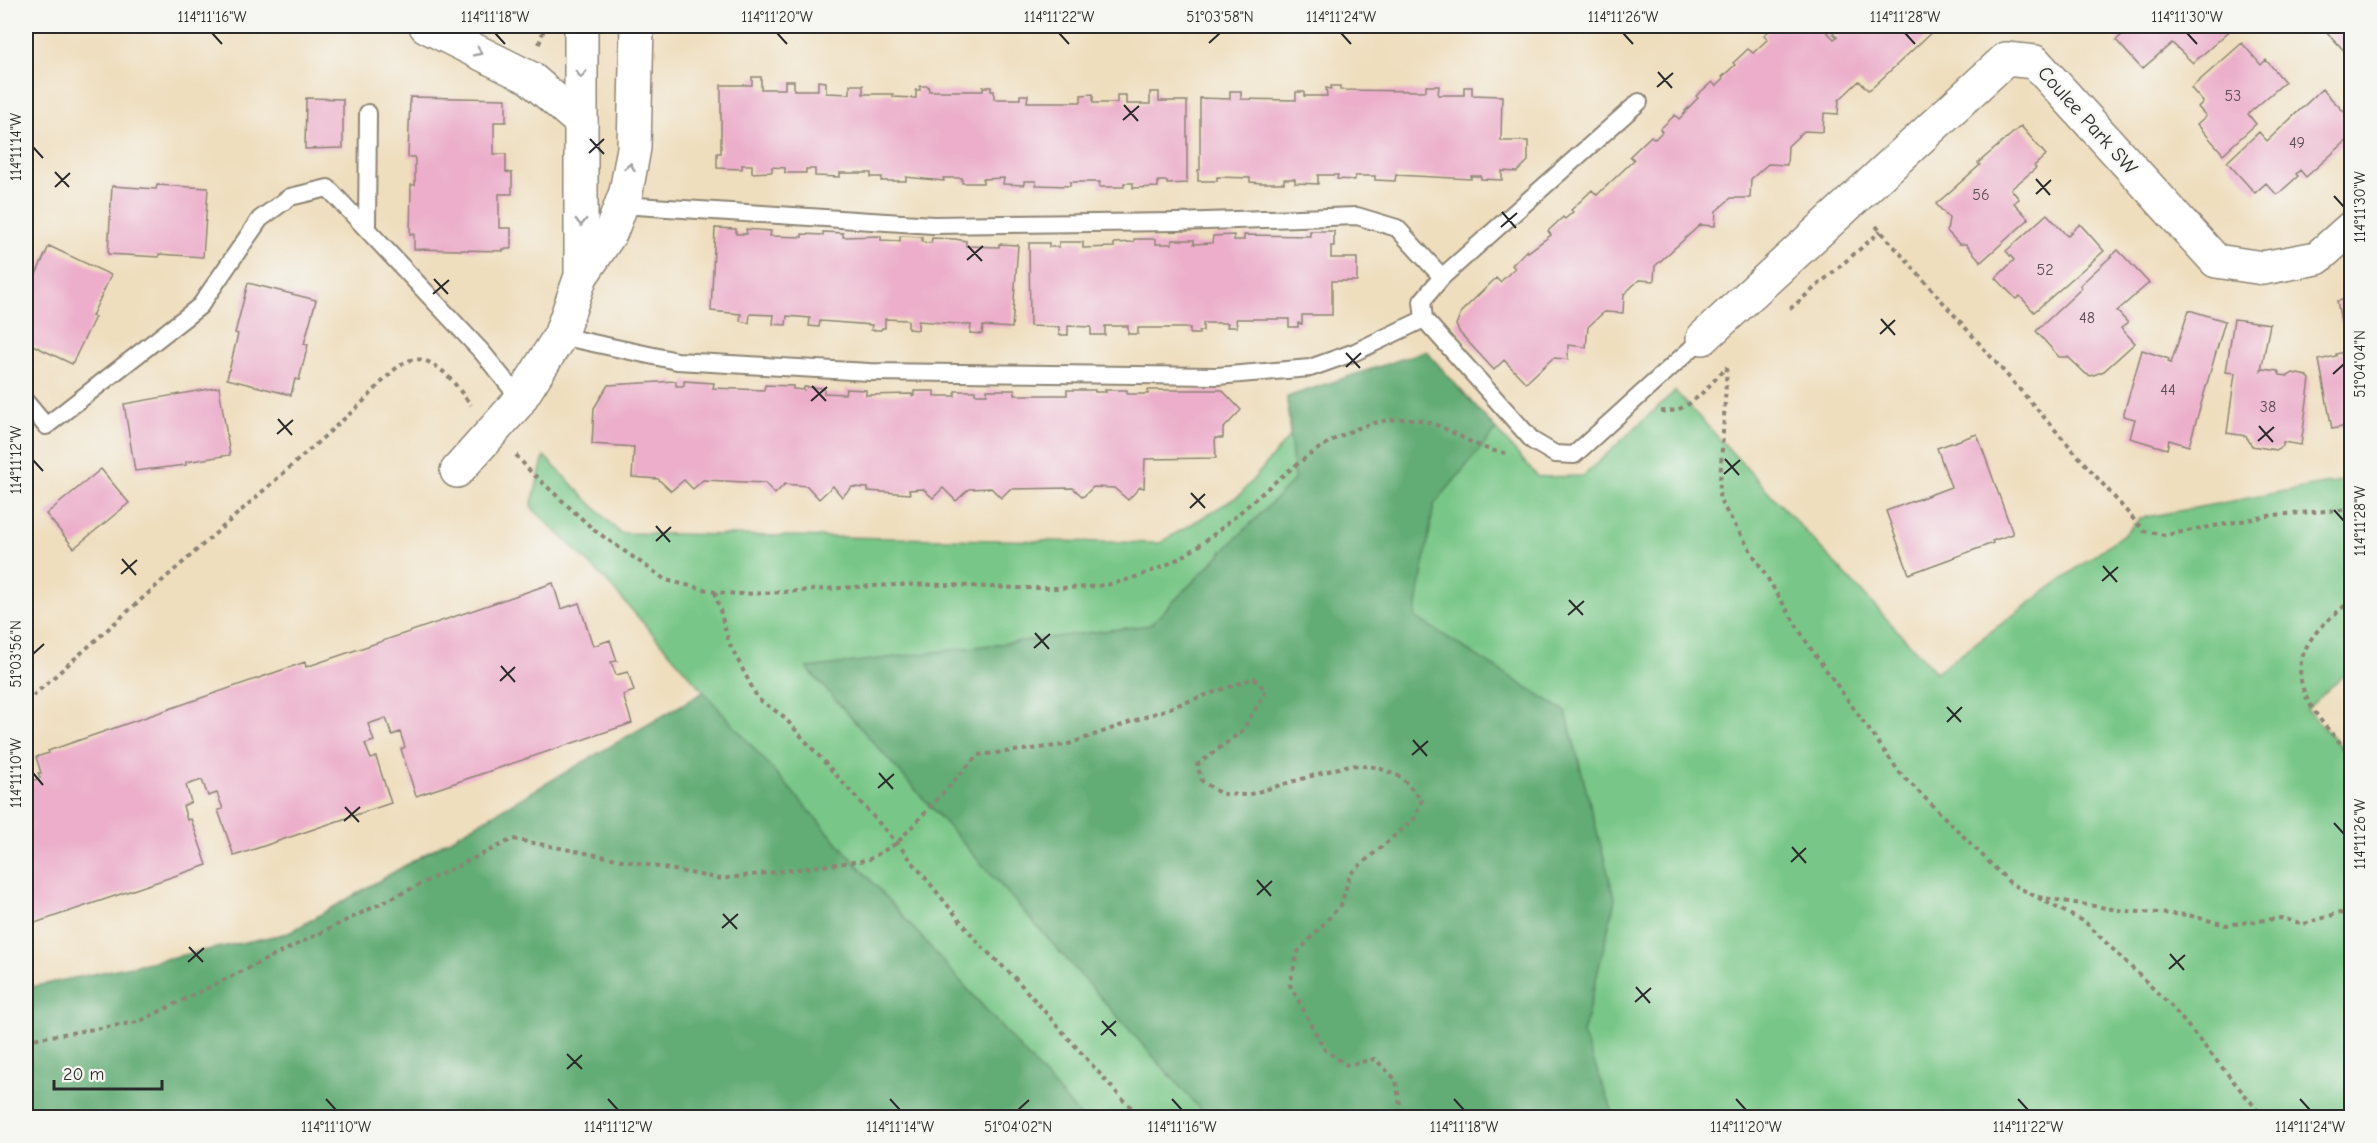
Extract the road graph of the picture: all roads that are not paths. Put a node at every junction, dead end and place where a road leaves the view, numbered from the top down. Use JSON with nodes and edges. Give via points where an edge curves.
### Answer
{"nodes":[{"id":1,"x":426,"y":26,"type":"edge"},
{"id":2,"x":581,"y":26,"type":"edge"},
{"id":3,"x":637,"y":26,"type":"edge"},
{"id":4,"x":1639,"y":102,"type":"dead end"},
{"id":5,"x":368,"y":113,"type":"dead end"},
{"id":6,"x":581,"y":122,"type":"junction"},
{"id":7,"x":621,"y":205,"type":"junction"},
{"id":8,"x":367,"y":227,"type":"junction"},
{"id":9,"x":2352,"y":227,"type":"edge"},
{"id":10,"x":580,"y":276,"type":"junction"},
{"id":11,"x":1442,"y":277,"type":"junction"},
{"id":12,"x":1424,"y":319,"type":"junction"},
{"id":13,"x":560,"y":336,"type":"junction"},
{"id":14,"x":1703,"y":338,"type":"joint"},
{"id":15,"x":520,"y":399,"type":"junction"},
{"id":16,"x":26,"y":402,"type":"edge"},
{"id":17,"x":457,"y":471,"type":"dead end"}],
"edges":[{"from":1,"to":6,"type":"street","one_way":true,"via":[[530,78]]},
{"from":2,"to":6,"type":"street","one_way":true},
{"from":7,"to":3,"type":"street","one_way":true,"via":[[634,148]]},
{"from":4,"to":11,"type":"lane"},
{"from":5,"to":8,"type":"lane"},
{"from":6,"to":10,"type":"street","one_way":true},
{"from":7,"to":10,"type":"street","via":[[611,232]]},
{"from":7,"to":11,"type":"lane","via":[[933,225],[1357,216],[1397,228]]},
{"from":8,"to":15,"type":"lane"},
{"from":8,"to":16,"type":"lane","via":[[328,188],[290,197],[260,219],[200,306],[46,426]]},
{"from":9,"to":14,"type":"street","name":"Coulee Park SW","via":[[2317,258],[2263,268],[2216,261],[2035,62],[2006,59]]},
{"from":10,"to":13,"type":"street"},
{"from":11,"to":12,"type":"lane","via":[[1422,301]]},
{"from":12,"to":13,"type":"lane","via":[[1355,352],[1310,368],[1217,376],[869,372],[677,361]]},
{"from":12,"to":14,"type":"lane","via":[[1533,441],[1555,454],[1574,455]]},
{"from":13,"to":15,"type":"street"},
{"from":15,"to":17,"type":"street"}]}
